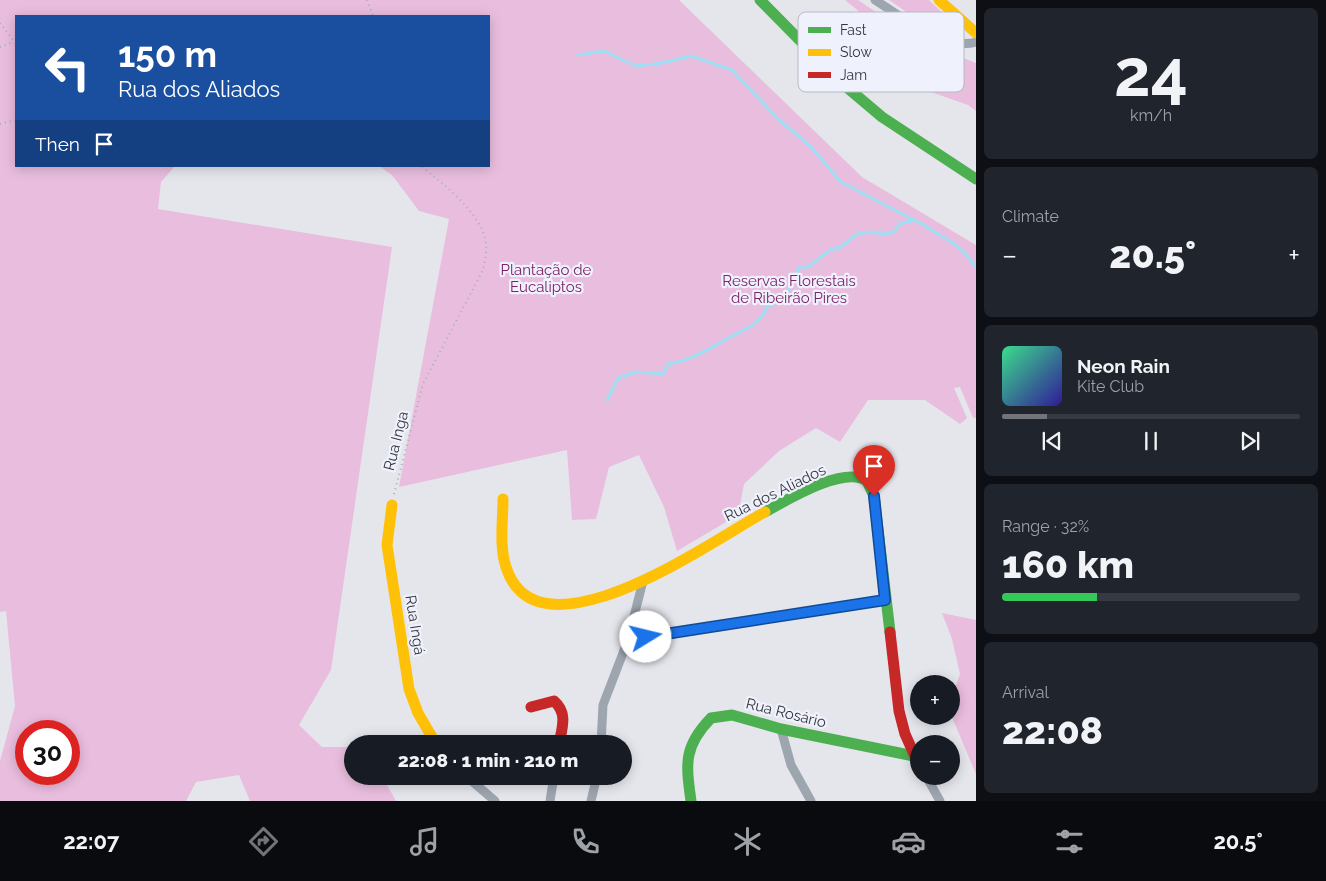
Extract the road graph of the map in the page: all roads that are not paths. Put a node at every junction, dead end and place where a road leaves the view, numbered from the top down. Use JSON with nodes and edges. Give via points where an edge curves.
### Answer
{"nodes":[{"id":1,"x":760,"y":0,"type":"edge"},
{"id":2,"x":875,"y":0,"type":"edge"},
{"id":3,"x":939,"y":0,"type":"edge"},
{"id":4,"x":894,"y":12,"type":"edge"},
{"id":5,"x":952,"y":12,"type":"edge"},
{"id":6,"x":964,"y":22,"type":"edge"},
{"id":7,"x":976,"y":33,"type":"edge"},
{"id":8,"x":798,"y":38,"type":"edge"},
{"id":9,"x":852,"y":92,"type":"edge"},
{"id":10,"x":976,"y":180,"type":"edge"},
{"id":11,"x":503,"y":499,"type":"dead end"},
{"id":12,"x":392,"y":505,"type":"road end"},
{"id":13,"x":643,"y":581,"type":"junction"},
{"id":14,"x":885,"y":600,"type":"junction"},
{"id":15,"x":628,"y":640,"type":"junction"},
{"id":16,"x":531,"y":707,"type":"dead end"},
{"id":17,"x":781,"y":729,"type":"junction"},
{"id":18,"x":431,"y":735,"type":"edge"},
{"id":19,"x":560,"y":735,"type":"edge"},
{"id":20,"x":601,"y":735,"type":"edge"},
{"id":21,"x":910,"y":742,"type":"edge"},
{"id":22,"x":910,"y":759,"type":"edge"},
{"id":23,"x":476,"y":785,"type":"edge"},
{"id":24,"x":553,"y":785,"type":"edge"},
{"id":25,"x":595,"y":785,"type":"edge"},
{"id":26,"x":931,"y":785,"type":"edge"},
{"id":27,"x":495,"y":801,"type":"edge"},
{"id":28,"x":550,"y":801,"type":"edge"},
{"id":29,"x":591,"y":801,"type":"edge"},
{"id":30,"x":691,"y":801,"type":"edge"},
{"id":31,"x":811,"y":801,"type":"edge"},
{"id":32,"x":940,"y":801,"type":"edge"}],
"edges":[{"from":1,"to":8,"type":"street"},
{"from":2,"to":4,"type":"street"},
{"from":3,"to":5,"type":"street"},
{"from":6,"to":7,"type":"street"},
{"from":9,"to":10,"type":"street","via":[[882,117]]},
{"from":11,"to":13,"type":"street","name":"Rua dos Aliados","via":[[503,547],[507,568],[526,596],[544,604],[568,605],[601,598]]},
{"from":12,"to":18,"type":"street","name":"Rua Ingá","via":[[387,545],[409,689]]},
{"from":13,"to":14,"type":"street","name":"Rua dos Aliados","via":[[800,494],[834,479],[850,477],[862,478],[874,496]]},
{"from":13,"to":15,"type":"street"},
{"from":14,"to":15,"type":"street"},
{"from":14,"to":21,"type":"street","name":"Rua dos Aliados","via":[[900,711]]},
{"from":15,"to":20,"type":"street","via":[[608,687],[603,705]]},
{"from":16,"to":19,"type":"street","via":[[554,701],[560,705],[564,712]]},
{"from":17,"to":22,"type":"street","name":"Rua Rosário"},
{"from":17,"to":30,"type":"street","name":"Rua Rosário","via":[[732,715],[711,718],[690,741],[686,755]]},
{"from":17,"to":31,"type":"street","via":[[792,765]]},
{"from":23,"to":27,"type":"street"},
{"from":24,"to":28,"type":"street"},
{"from":25,"to":29,"type":"street"},
{"from":26,"to":32,"type":"street"}]}
